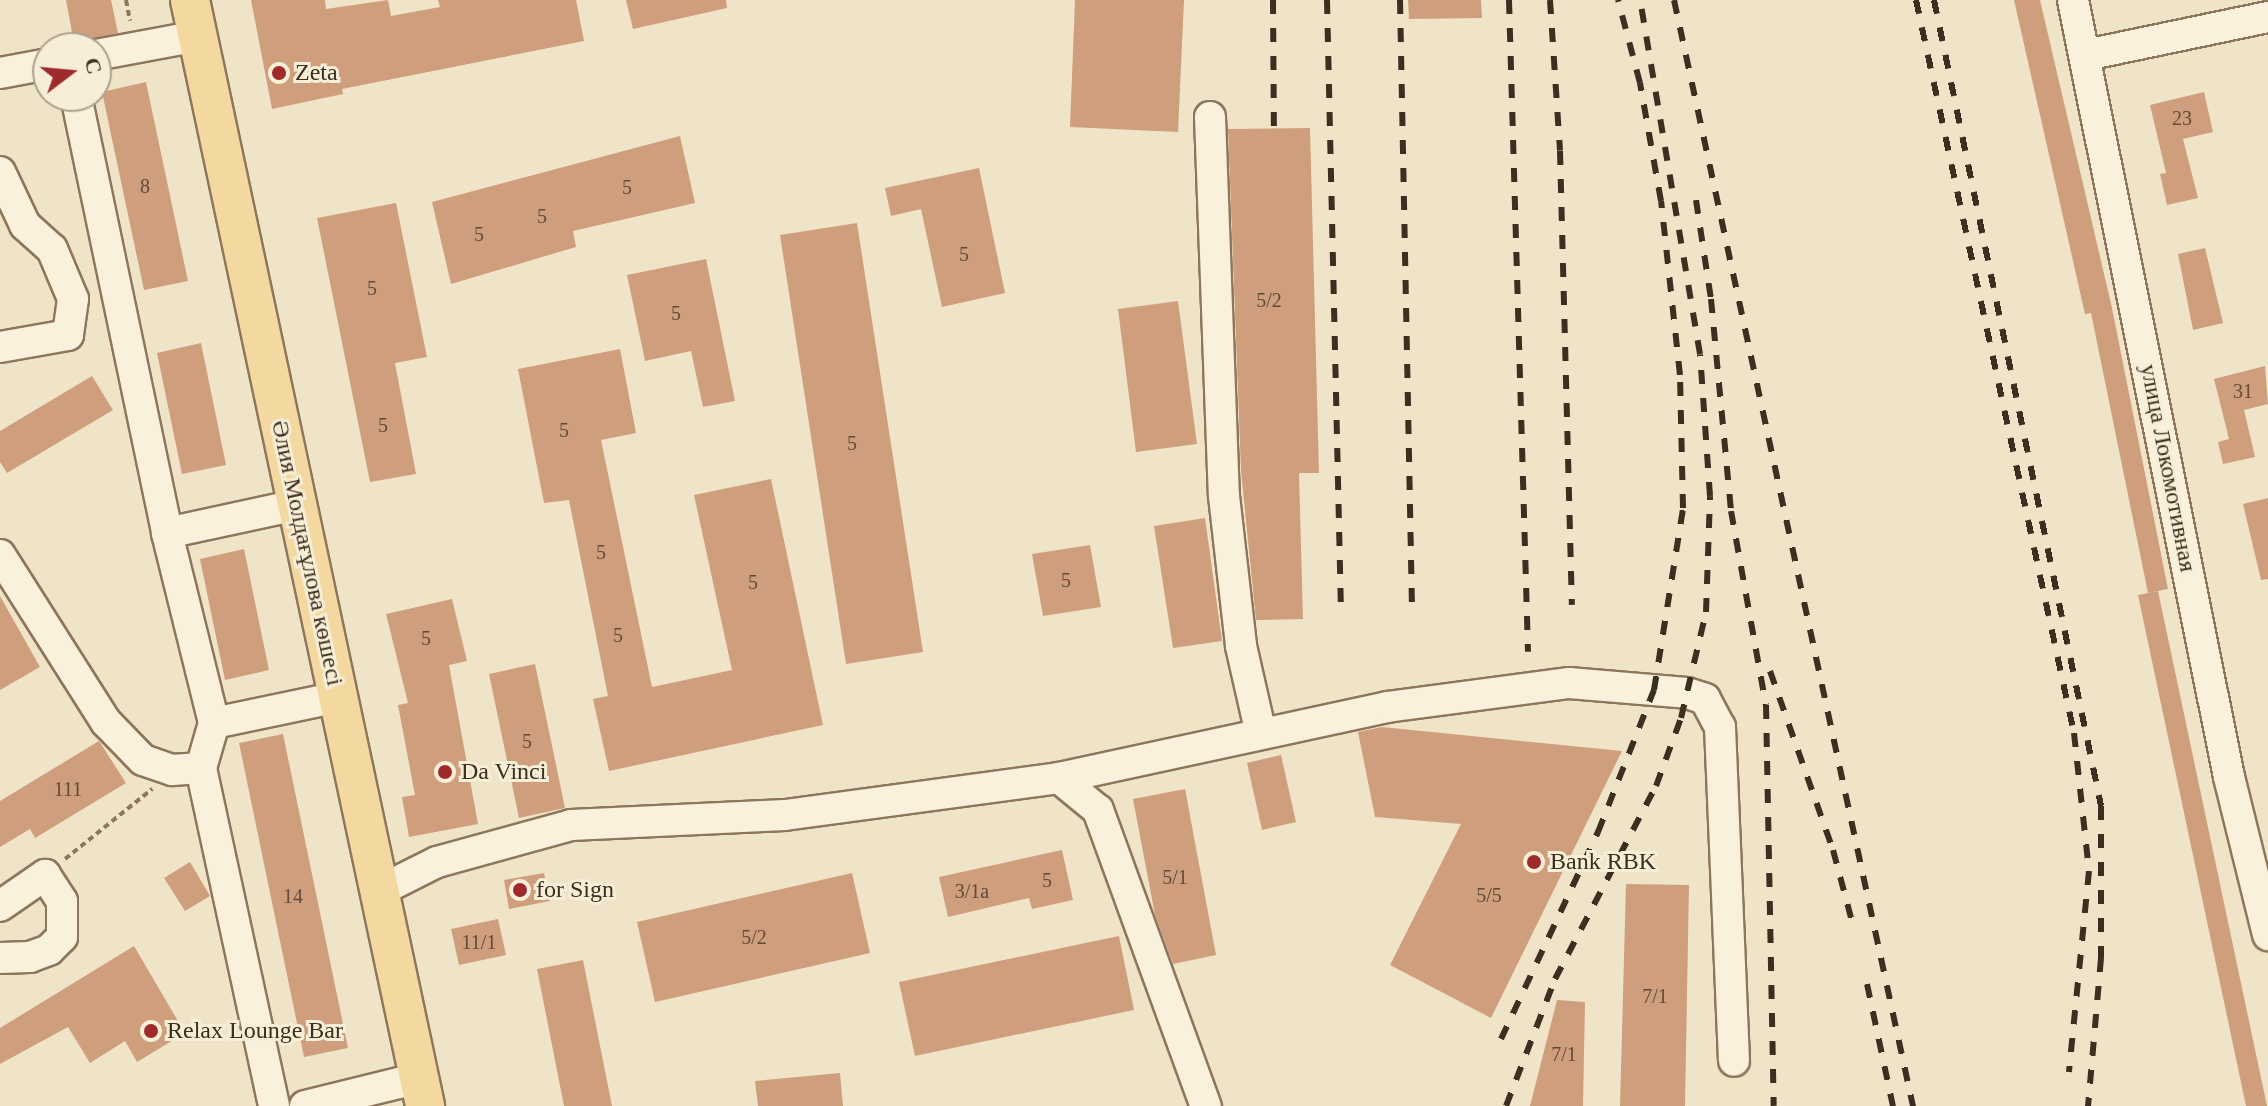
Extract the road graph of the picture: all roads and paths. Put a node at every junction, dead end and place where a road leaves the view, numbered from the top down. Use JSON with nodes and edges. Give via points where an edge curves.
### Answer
{"nodes":[{"id":1,"x":2073,"y":0,"type":"edge"},
{"id":2,"x":2268,"y":17,"type":"edge"},
{"id":3,"x":194,"y":18,"type":"edge"},
{"id":4,"x":112,"y":49,"type":"edge"},
{"id":5,"x":2086,"y":55,"type":"junction"},
{"id":6,"x":32,"y":67,"type":"edge"},
{"id":7,"x":0,"y":73,"type":"edge"},
{"id":8,"x":79,"y":112,"type":"edge"},
{"id":9,"x":1210,"y":117,"type":"dead end"},
{"id":10,"x":0,"y":172,"type":"edge"},
{"id":11,"x":0,"y":347,"type":"edge"},
{"id":12,"x":297,"y":505,"type":"junction"},
{"id":13,"x":167,"y":533,"type":"junction"},
{"id":14,"x":0,"y":555,"type":"edge"},
{"id":15,"x":338,"y":697,"type":"junction"},
{"id":16,"x":214,"y":723,"type":"junction"},
{"id":17,"x":1261,"y":734,"type":"junction"},
{"id":18,"x":186,"y":769,"type":"junction"},
{"id":19,"x":1059,"y":778,"type":"junction"},
{"id":20,"x":45,"y":875,"type":"junction"},
{"id":21,"x":2262,"y":876,"type":"edge"},
{"id":22,"x":379,"y":891,"type":"junction"},
{"id":23,"x":0,"y":906,"type":"edge"},
{"id":24,"x":2268,"y":935,"type":"edge"},
{"id":25,"x":0,"y":958,"type":"edge"},
{"id":26,"x":1734,"y":1061,"type":"dead end"},
{"id":27,"x":422,"y":1092,"type":"edge"},
{"id":28,"x":274,"y":1106,"type":"edge"},
{"id":29,"x":305,"y":1106,"type":"edge"},
{"id":30,"x":1206,"y":1106,"type":"edge"}],
"edges":[{"from":1,"to":5,"type":"street","name":"улица Локомотивная"},
{"from":2,"to":5,"type":"street"},
{"from":3,"to":4,"type":"street"},
{"from":3,"to":12,"type":"main road","name":"Әлия Молдағұлова көшесі"},
{"from":5,"to":21,"type":"street","name":"улица Локомотивная","via":[[2229,777]]},
{"from":6,"to":7,"type":"street"},
{"from":8,"to":13,"type":"street"},
{"from":9,"to":17,"type":"street","via":[[1224,496],[1241,646]]},
{"from":10,"to":11,"type":"street","via":[[25,225],[52,249],[73,299],[68,335]]},
{"from":12,"to":13,"type":"street"},
{"from":12,"to":15,"type":"main road","name":"Әлия Молдағұлова көшесі"},
{"from":13,"to":16,"type":"street"},
{"from":14,"to":18,"type":"street","via":[[106,722],[143,760]]},
{"from":15,"to":16,"type":"street"},
{"from":15,"to":22,"type":"main road","name":"Әлия Молдағұлова көшесі"},
{"from":16,"to":18,"type":"street"},
{"from":17,"to":19,"type":"street"},
{"from":17,"to":26,"type":"street","via":[[1419,701],[1569,683],[1705,699],[1720,727]]},
{"from":18,"to":20,"type":"path"},
{"from":18,"to":28,"type":"street"},
{"from":19,"to":22,"type":"street","via":[[785,815],[571,825],[437,862]]},
{"from":19,"to":30,"type":"street","via":[[1098,810]]},
{"from":20,"to":23,"type":"street"},
{"from":20,"to":25,"type":"street","via":[[62,901],[62,937],[49,950],[30,957]]},
{"from":21,"to":24,"type":"street","name":"улица Локомотивная"},
{"from":22,"to":27,"type":"main road","name":"Әлия Молдағұлова көшесі"},
{"from":27,"to":29,"type":"street"}]}
